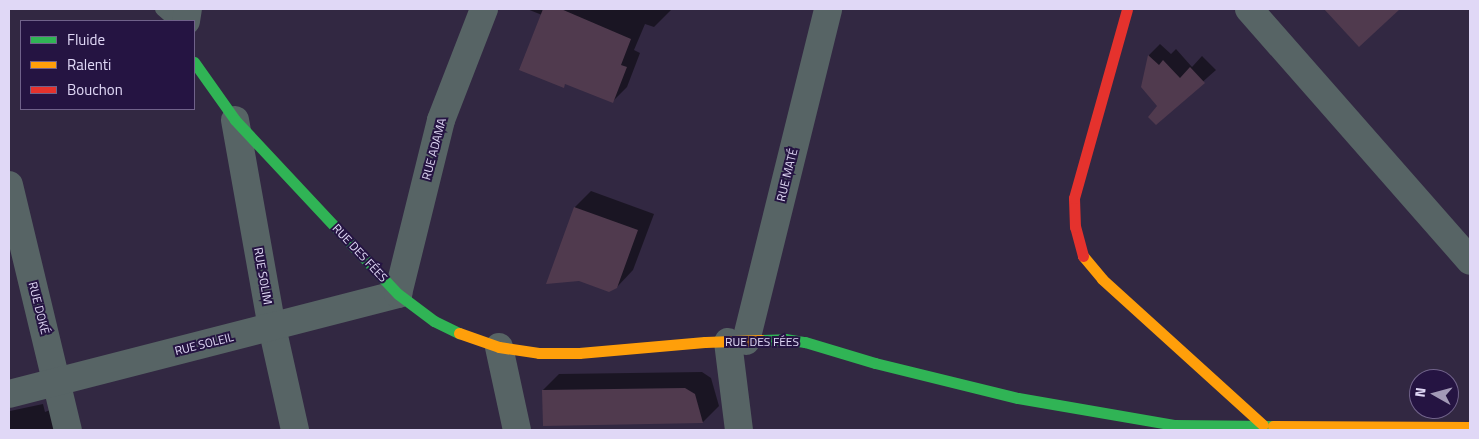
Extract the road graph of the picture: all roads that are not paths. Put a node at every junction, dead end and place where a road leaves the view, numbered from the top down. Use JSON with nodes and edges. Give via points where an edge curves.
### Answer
{"nodes":[{"id":1,"x":162,"y":9,"type":"edge"},
{"id":2,"x":484,"y":9,"type":"edge"},
{"id":3,"x":828,"y":9,"type":"edge"},
{"id":4,"x":1127,"y":9,"type":"edge"},
{"id":5,"x":1249,"y":9,"type":"edge"},
{"id":6,"x":175,"y":20,"type":"edge"},
{"id":7,"x":195,"y":63,"type":"edge"},
{"id":8,"x":235,"y":120,"type":"junction"},
{"id":9,"x":9,"y":186,"type":"edge"},
{"id":10,"x":1470,"y":261,"type":"edge"},
{"id":11,"x":398,"y":294,"type":"junction"},
{"id":12,"x":272,"y":327,"type":"junction"},
{"id":13,"x":737,"y":341,"type":"junction"},
{"id":14,"x":499,"y":347,"type":"junction"},
{"id":15,"x":57,"y":382,"type":"junction"},
{"id":16,"x":9,"y":394,"type":"edge"},
{"id":17,"x":1263,"y":425,"type":"junction"},
{"id":18,"x":1470,"y":427,"type":"edge"},
{"id":19,"x":1198,"y":428,"type":"edge"},
{"id":20,"x":68,"y":430,"type":"edge"},
{"id":21,"x":294,"y":430,"type":"edge"},
{"id":22,"x":517,"y":430,"type":"edge"},
{"id":23,"x":739,"y":430,"type":"edge"}],
"edges":[{"from":1,"to":6,"type":"lane"},
{"from":2,"to":11,"type":"street","name":"RUE ADAMA","via":[[441,120]]},
{"from":3,"to":13,"type":"street","name":"RUE MATÉ"},
{"from":4,"to":17,"type":"street","via":[[1074,198],[1075,227],[1084,258],[1102,279]]},
{"from":5,"to":10,"type":"street"},
{"from":7,"to":8,"type":"street","name":"RUE DES FÉES"},
{"from":8,"to":11,"type":"street","name":"RUE DES FÉES"},
{"from":8,"to":12,"type":"street","name":"RUE SOLIM"},
{"from":9,"to":15,"type":"street","name":"RUE DOKÉ"},
{"from":11,"to":12,"type":"street","name":"RUE SOLEIL"},
{"from":11,"to":14,"type":"street","name":"RUE DES FÉES","via":[[434,321]]},
{"from":12,"to":15,"type":"street","name":"RUE SOLEIL"},
{"from":12,"to":21,"type":"street","name":"RUE SOLIM"},
{"from":13,"to":14,"type":"street","name":"RUE DES FÉES","via":[[579,353],[539,353]]},
{"from":13,"to":19,"type":"street","name":"RUE DES FÉES","via":[[805,342],[875,363],[1018,398]]},
{"from":13,"to":23,"type":"street"},
{"from":14,"to":22,"type":"street"},
{"from":15,"to":16,"type":"street","name":"RUE SOLEIL"},
{"from":15,"to":20,"type":"street","name":"RUE DOKÉ"},
{"from":17,"to":18,"type":"street","name":"RUE DES FÉES"},
{"from":17,"to":19,"type":"street","name":"RUE DES FÉES"}]}
